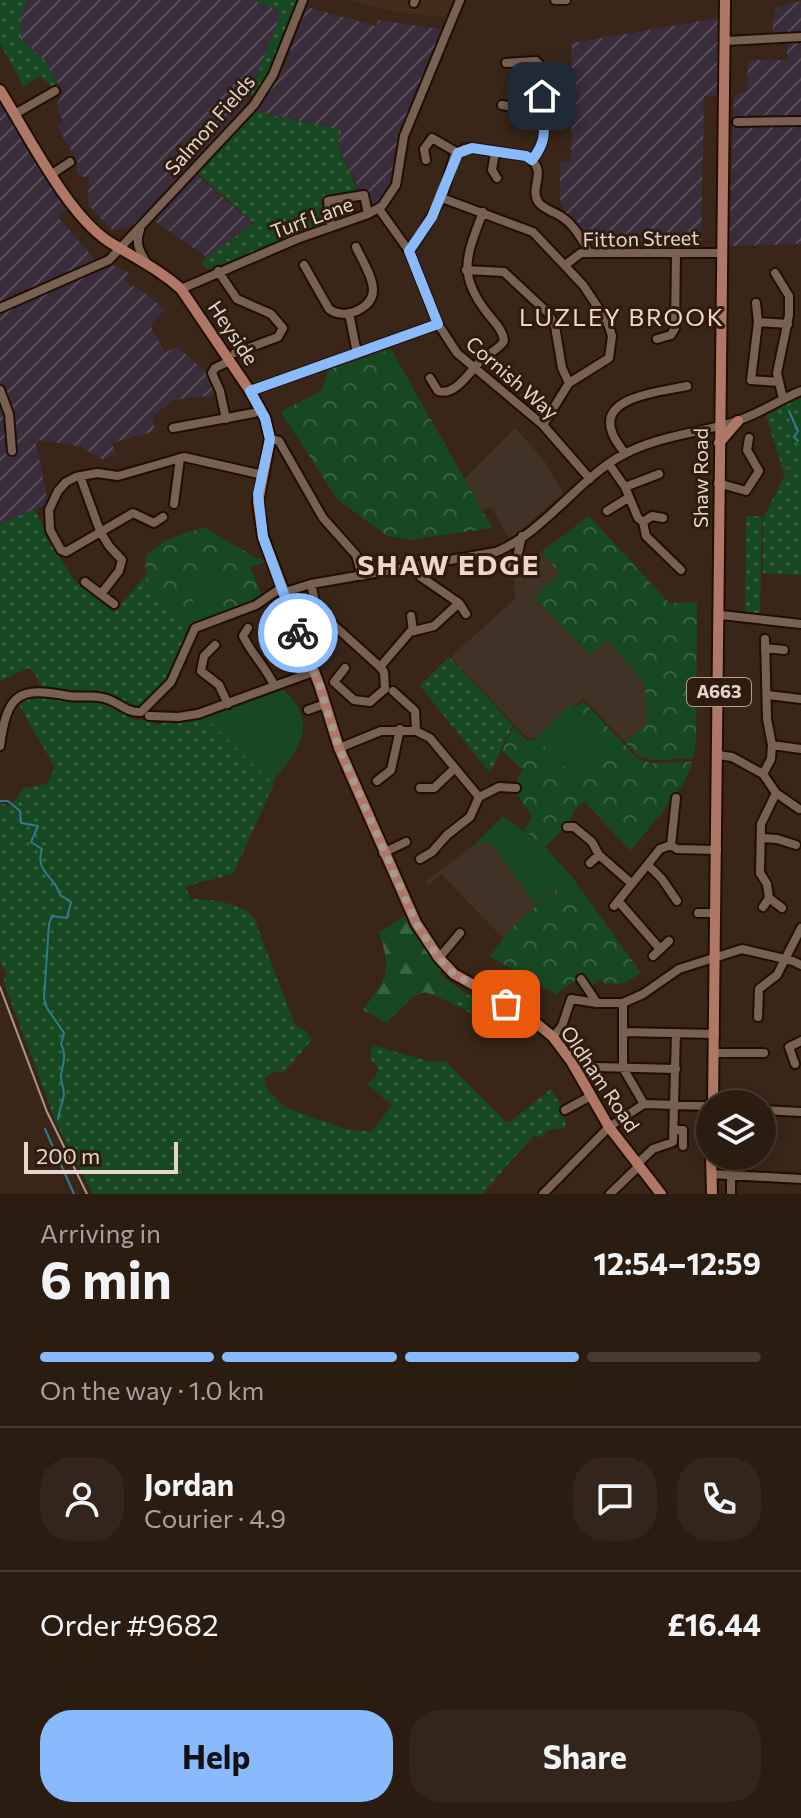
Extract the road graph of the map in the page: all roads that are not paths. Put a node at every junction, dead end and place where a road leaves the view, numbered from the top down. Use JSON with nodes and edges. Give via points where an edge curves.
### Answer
{"nodes":[{"id":1,"x":303,"y":0,"type":"edge"},
{"id":2,"x":460,"y":0,"type":"edge"},
{"id":3,"x":555,"y":0,"type":"edge"},
{"id":4,"x":566,"y":0,"type":"edge"},
{"id":5,"x":725,"y":0,"type":"edge"},
{"id":6,"x":801,"y":37,"type":"edge"},
{"id":7,"x":726,"y":41,"type":"junction"},
{"id":8,"x":506,"y":63,"type":"dead end"},
{"id":9,"x":0,"y":90,"type":"edge"},
{"id":10,"x":55,"y":91,"type":"dead end"},
{"id":11,"x":502,"y":105,"type":"dead end"},
{"id":12,"x":537,"y":112,"type":"junction"},
{"id":13,"x":15,"y":114,"type":"junction"},
{"id":14,"x":801,"y":121,"type":"edge"},
{"id":15,"x":737,"y":122,"type":"dead end"},
{"id":16,"x":458,"y":153,"type":"junction"},
{"id":17,"x":495,"y":153,"type":"junction"},
{"id":18,"x":426,"y":160,"type":"dead end"},
{"id":19,"x":532,"y":160,"type":"junction"},
{"id":20,"x":70,"y":162,"type":"dead end"},
{"id":21,"x":52,"y":174,"type":"junction"},
{"id":22,"x":497,"y":178,"type":"dead end"},
{"id":23,"x":442,"y":198,"type":"junction"},
{"id":24,"x":379,"y":209,"type":"junction"},
{"id":25,"x":483,"y":212,"type":"junction"},
{"id":26,"x":368,"y":214,"type":"junction"},
{"id":27,"x":147,"y":219,"type":"junction"},
{"id":28,"x":331,"y":226,"type":"junction"},
{"id":29,"x":134,"y":232,"type":"junction"},
{"id":30,"x":107,"y":241,"type":"junction"},
{"id":31,"x":121,"y":247,"type":"junction"},
{"id":32,"x":356,"y":247,"type":"dead end"},
{"id":33,"x":409,"y":251,"type":"junction"},
{"id":34,"x":589,"y":253,"type":"junction"},
{"id":35,"x":723,"y":253,"type":"junction"},
{"id":36,"x":676,"y":254,"type":"junction"},
{"id":37,"x":146,"y":263,"type":"junction"},
{"id":38,"x":304,"y":265,"type":"dead end"},
{"id":39,"x":565,"y":265,"type":"junction"},
{"id":40,"x":466,"y":270,"type":"junction"},
{"id":41,"x":218,"y":271,"type":"junction"},
{"id":42,"x":775,"y":273,"type":"dead end"},
{"id":43,"x":181,"y":289,"type":"junction"},
{"id":44,"x":756,"y":303,"type":"dead end"},
{"id":45,"x":0,"y":308,"type":"edge"},
{"id":46,"x":349,"y":313,"type":"junction"},
{"id":47,"x":758,"y":322,"type":"junction"},
{"id":48,"x":438,"y":324,"type":"junction"},
{"id":49,"x":788,"y":324,"type":"junction"},
{"id":50,"x":657,"y":339,"type":"dead end"},
{"id":51,"x":357,"y":353,"type":"junction"},
{"id":52,"x":232,"y":357,"type":"junction"},
{"id":53,"x":474,"y":368,"type":"junction"},
{"id":54,"x":430,"y":378,"type":"dead end"},
{"id":55,"x":779,"y":382,"type":"junction"},
{"id":56,"x":569,"y":383,"type":"junction"},
{"id":57,"x":687,"y":386,"type":"dead end"},
{"id":58,"x":0,"y":390,"type":"edge"},
{"id":59,"x":250,"y":391,"type":"junction"},
{"id":60,"x":801,"y":391,"type":"edge"},
{"id":61,"x":783,"y":399,"type":"junction"},
{"id":62,"x":254,"y":413,"type":"dead end"},
{"id":63,"x":226,"y":419,"type":"junction"},
{"id":64,"x":738,"y":421,"type":"junction"},
{"id":65,"x":543,"y":425,"type":"junction"},
{"id":66,"x":720,"y":426,"type":"junction"},
{"id":67,"x":173,"y":428,"type":"dead end"},
{"id":68,"x":749,"y":438,"type":"dead end"},
{"id":69,"x":270,"y":439,"type":"junction"},
{"id":70,"x":719,"y":443,"type":"junction"},
{"id":71,"x":12,"y":451,"type":"dead end"},
{"id":72,"x":625,"y":454,"type":"junction"},
{"id":73,"x":180,"y":458,"type":"junction"},
{"id":74,"x":609,"y":464,"type":"junction"},
{"id":75,"x":659,"y":474,"type":"dead end"},
{"id":76,"x":263,"y":475,"type":"junction"},
{"id":77,"x":80,"y":476,"type":"junction"},
{"id":78,"x":590,"y":479,"type":"junction"},
{"id":79,"x":718,"y":483,"type":"junction"},
{"id":80,"x":625,"y":487,"type":"junction"},
{"id":81,"x":628,"y":498,"type":"junction"},
{"id":82,"x":174,"y":504,"type":"dead end"},
{"id":83,"x":607,"y":511,"type":"dead end"},
{"id":84,"x":163,"y":517,"type":"dead end"},
{"id":85,"x":663,"y":518,"type":"dead end"},
{"id":86,"x":643,"y":522,"type":"junction"},
{"id":87,"x":100,"y":531,"type":"junction"},
{"id":88,"x":522,"y":536,"type":"junction"},
{"id":89,"x":414,"y":566,"type":"junction"},
{"id":90,"x":505,"y":566,"type":"dead end"},
{"id":91,"x":681,"y":570,"type":"dead end"},
{"id":92,"x":362,"y":576,"type":"junction"},
{"id":93,"x":85,"y":582,"type":"dead end"},
{"id":94,"x":311,"y":584,"type":"junction"},
{"id":95,"x":281,"y":591,"type":"junction"},
{"id":96,"x":101,"y":594,"type":"junction"},
{"id":97,"x":459,"y":603,"type":"junction"},
{"id":98,"x":114,"y":604,"type":"dead end"},
{"id":99,"x":466,"y":614,"type":"dead end"},
{"id":100,"x":721,"y":615,"type":"junction"},
{"id":101,"x":411,"y":616,"type":"dead end"},
{"id":102,"x":801,"y":624,"type":"edge"},
{"id":103,"x":412,"y":631,"type":"junction"},
{"id":104,"x":232,"y":635,"type":"dead end"},
{"id":105,"x":215,"y":645,"type":"dead end"},
{"id":106,"x":784,"y":650,"type":"dead end"},
{"id":107,"x":345,"y":668,"type":"dead end"},
{"id":108,"x":382,"y":669,"type":"junction"},
{"id":109,"x":313,"y":672,"type":"junction"},
{"id":110,"x":274,"y":685,"type":"junction"},
{"id":111,"x":393,"y":691,"type":"dead end"},
{"id":112,"x":768,"y":695,"type":"junction"},
{"id":113,"x":801,"y":699,"type":"edge"},
{"id":114,"x":228,"y":704,"type":"junction"},
{"id":115,"x":325,"y":704,"type":"junction"},
{"id":116,"x":308,"y":710,"type":"dead end"},
{"id":117,"x":149,"y":716,"type":"dead end"},
{"id":118,"x":400,"y":729,"type":"junction"},
{"id":119,"x":416,"y":731,"type":"junction"},
{"id":120,"x":772,"y":745,"type":"junction"},
{"id":121,"x":0,"y":746,"type":"edge"},
{"id":122,"x":339,"y":748,"type":"junction"},
{"id":123,"x":801,"y":749,"type":"edge"},
{"id":124,"x":718,"y":755,"type":"junction"},
{"id":125,"x":454,"y":769,"type":"junction"},
{"id":126,"x":763,"y":774,"type":"junction"},
{"id":127,"x":377,"y":781,"type":"dead end"},
{"id":128,"x":420,"y":788,"type":"dead end"},
{"id":129,"x":516,"y":788,"type":"dead end"},
{"id":130,"x":776,"y":793,"type":"junction"},
{"id":131,"x":479,"y":797,"type":"junction"},
{"id":132,"x":676,"y":798,"type":"dead end"},
{"id":133,"x":799,"y":809,"type":"dead end"},
{"id":134,"x":567,"y":827,"type":"dead end"},
{"id":135,"x":761,"y":838,"type":"junction"},
{"id":136,"x":406,"y":842,"type":"dead end"},
{"id":137,"x":671,"y":845,"type":"junction"},
{"id":138,"x":796,"y":845,"type":"dead end"},
{"id":139,"x":717,"y":850,"type":"junction"},
{"id":140,"x":383,"y":853,"type":"junction"},
{"id":141,"x":599,"y":855,"type":"junction"},
{"id":142,"x":420,"y":859,"type":"dead end"},
{"id":143,"x":590,"y":863,"type":"dead end"},
{"id":144,"x":648,"y":865,"type":"junction"},
{"id":145,"x":631,"y":883,"type":"junction"},
{"id":146,"x":769,"y":898,"type":"junction"},
{"id":147,"x":677,"y":901,"type":"dead end"},
{"id":148,"x":763,"y":907,"type":"dead end"},
{"id":149,"x":782,"y":908,"type":"dead end"},
{"id":150,"x":698,"y":913,"type":"dead end"},
{"id":151,"x":716,"y":913,"type":"junction"},
{"id":152,"x":801,"y":928,"type":"edge"},
{"id":153,"x":460,"y":933,"type":"dead end"},
{"id":154,"x":669,"y":941,"type":"dead end"},
{"id":155,"x":660,"y":949,"type":"junction"},
{"id":156,"x":653,"y":956,"type":"dead end"},
{"id":157,"x":716,"y":957,"type":"junction"},
{"id":158,"x":439,"y":958,"type":"junction"},
{"id":159,"x":786,"y":960,"type":"junction"},
{"id":160,"x":801,"y":965,"type":"edge"},
{"id":161,"x":581,"y":979,"type":"dead end"},
{"id":162,"x":597,"y":1003,"type":"junction"},
{"id":163,"x":623,"y":1003,"type":"junction"},
{"id":164,"x":758,"y":1017,"type":"dead end"},
{"id":165,"x":624,"y":1032,"type":"junction"},
{"id":166,"x":676,"y":1033,"type":"junction"},
{"id":167,"x":715,"y":1034,"type":"junction"},
{"id":168,"x":553,"y":1037,"type":"junction"},
{"id":169,"x":801,"y":1041,"type":"edge"},
{"id":170,"x":715,"y":1053,"type":"junction"},
{"id":171,"x":764,"y":1053,"type":"dead end"},
{"id":172,"x":795,"y":1064,"type":"dead end"},
{"id":173,"x":597,"y":1067,"type":"dead end"},
{"id":174,"x":623,"y":1068,"type":"junction"},
{"id":175,"x":676,"y":1069,"type":"junction"},
{"id":176,"x":712,"y":1090,"type":"edge"},
{"id":177,"x":591,"y":1096,"type":"junction"},
{"id":178,"x":644,"y":1104,"type":"junction"},
{"id":179,"x":674,"y":1105,"type":"junction"},
{"id":180,"x":696,"y":1105,"type":"edge"},
{"id":181,"x":565,"y":1110,"type":"dead end"},
{"id":182,"x":776,"y":1111,"type":"edge"},
{"id":183,"x":801,"y":1112,"type":"edge"},
{"id":184,"x":609,"y":1127,"type":"junction"},
{"id":185,"x":674,"y":1130,"type":"junction"},
{"id":186,"x":683,"y":1146,"type":"dead end"},
{"id":187,"x":638,"y":1165,"type":"junction"},
{"id":188,"x":731,"y":1175,"type":"junction"},
{"id":189,"x":801,"y":1179,"type":"edge"},
{"id":190,"x":710,"y":1186,"type":"edge"},
{"id":191,"x":543,"y":1194,"type":"edge"},
{"id":192,"x":610,"y":1194,"type":"edge"},
{"id":193,"x":661,"y":1194,"type":"edge"},
{"id":194,"x":731,"y":1194,"type":"edge"}],
"edges":[{"from":1,"to":27,"type":"street","name":"Salmon Fields","via":[[273,75],[254,105]]},
{"from":2,"to":24,"type":"street","name":"Turf Lane","via":[[404,136],[396,185]]},
{"from":3,"to":4,"type":"street"},
{"from":5,"to":7,"type":"main road","name":"Shaw Road","number":"A663"},
{"from":6,"to":7,"type":"street"},
{"from":7,"to":35,"type":"main road","name":"Shaw Road","number":"A663"},
{"from":8,"to":12,"type":"street","via":[[542,65]]},
{"from":9,"to":13,"type":"main road"},
{"from":10,"to":13,"type":"street"},
{"from":11,"to":12,"type":"street"},
{"from":12,"to":19,"type":"street","via":[[543,121],[543,144]]},
{"from":13,"to":21,"type":"main road"},
{"from":14,"to":15,"type":"street"},
{"from":16,"to":17,"type":"street","via":[[472,148]]},
{"from":16,"to":18,"type":"street","via":[[432,138],[424,149]]},
{"from":16,"to":23,"type":"street"},
{"from":17,"to":19,"type":"street"},
{"from":17,"to":22,"type":"street","via":[[492,170]]},
{"from":19,"to":34,"type":"street","via":[[538,170],[539,202],[566,219]]},
{"from":20,"to":21,"type":"street"},
{"from":21,"to":30,"type":"main road"},
{"from":23,"to":25,"type":"street"},
{"from":23,"to":33,"type":"street"},
{"from":24,"to":26,"type":"street","name":"Turf Lane"},
{"from":24,"to":33,"type":"street","name":"Cornish Way"},
{"from":25,"to":39,"type":"street","via":[[533,232]]},
{"from":25,"to":40,"type":"street"},
{"from":26,"to":28,"type":"street","name":"Turf Lane"},
{"from":26,"to":28,"type":"street","via":[[364,195],[328,201]]},
{"from":27,"to":29,"type":"street","name":"Salmon Fields"},
{"from":27,"to":37,"type":"street","via":[[137,239]]},
{"from":28,"to":41,"type":"street","name":"Turf Lane"},
{"from":29,"to":30,"type":"street","name":"Salmon Fields","via":[[122,241]]},
{"from":29,"to":31,"type":"street","name":"Salmon Fields"},
{"from":30,"to":31,"type":"main road","name":"Heyside"},
{"from":31,"to":37,"type":"main road","name":"Heyside"},
{"from":31,"to":45,"type":"street","name":"Salmon Fields","via":[[98,266]]},
{"from":32,"to":46,"type":"street","via":[[374,293],[370,303]]},
{"from":33,"to":48,"type":"street","name":"Cornish Way"},
{"from":34,"to":36,"type":"street","name":"Fitton Street"},
{"from":34,"to":39,"type":"street","name":"Fitton Street","via":[[574,255]]},
{"from":35,"to":36,"type":"street","name":"Fitton Street"},
{"from":35,"to":66,"type":"main road","name":"Shaw Road","number":"A663"},
{"from":36,"to":50,"type":"street","via":[[675,328]]},
{"from":37,"to":43,"type":"main road","name":"Heyside"},
{"from":38,"to":46,"type":"street","via":[[329,309]]},
{"from":39,"to":56,"type":"street","via":[[607,321],[612,336],[609,358]]},
{"from":40,"to":53,"type":"street","via":[[475,295],[504,336],[502,345]]},
{"from":40,"to":56,"type":"street","via":[[504,272],[548,313]]},
{"from":41,"to":43,"type":"street","name":"Turf Lane"},
{"from":41,"to":52,"type":"street","via":[[237,299],[271,314],[283,328],[278,337]]},
{"from":42,"to":49,"type":"street","via":[[789,296]]},
{"from":43,"to":52,"type":"main road","name":"Heyside"},
{"from":44,"to":47,"type":"street"},
{"from":46,"to":51,"type":"street"},
{"from":47,"to":49,"type":"street"},
{"from":47,"to":55,"type":"street","via":[[751,380]]},
{"from":48,"to":51,"type":"street"},
{"from":48,"to":53,"type":"street","name":"Cornish Way"},
{"from":49,"to":55,"type":"street"},
{"from":51,"to":59,"type":"street"},
{"from":52,"to":59,"type":"main road","name":"Heyside"},
{"from":52,"to":63,"type":"street","via":[[212,373]]},
{"from":53,"to":54,"type":"street","via":[[444,393]]},
{"from":53,"to":65,"type":"street","name":"Cornish Way"},
{"from":55,"to":61,"type":"street"},
{"from":56,"to":65,"type":"street"},
{"from":57,"to":72,"type":"street","via":[[618,406],[611,428]]},
{"from":58,"to":71,"type":"street","via":[[9,414]]},
{"from":59,"to":69,"type":"main road","name":"Heyside"},
{"from":60,"to":61,"type":"street"},
{"from":61,"to":64,"type":"street"},
{"from":62,"to":63,"type":"street"},
{"from":63,"to":67,"type":"street"},
{"from":64,"to":66,"type":"street"},
{"from":64,"to":70,"type":"main road"},
{"from":65,"to":78,"type":"street","name":"Cornish Way"},
{"from":66,"to":70,"type":"main road","name":"Shaw Road","number":"A663"},
{"from":66,"to":72,"type":"street"},
{"from":68,"to":79,"type":"street","via":[[747,450],[759,471],[755,481],[746,491]]},
{"from":69,"to":76,"type":"main road"},
{"from":69,"to":92,"type":"street","via":[[279,441],[323,518],[356,555]]},
{"from":70,"to":79,"type":"main road","name":"Shaw Road","number":"A663"},
{"from":72,"to":74,"type":"street"},
{"from":73,"to":76,"type":"street"},
{"from":73,"to":77,"type":"street","via":[[118,476]]},
{"from":73,"to":82,"type":"street"},
{"from":74,"to":78,"type":"street"},
{"from":74,"to":80,"type":"street"},
{"from":75,"to":80,"type":"street"},
{"from":76,"to":95,"type":"main road","via":[[260,519]]},
{"from":77,"to":87,"type":"street"},
{"from":77,"to":87,"type":"street","via":[[58,491],[49,510],[50,530],[66,552]]},
{"from":78,"to":88,"type":"street"},
{"from":79,"to":100,"type":"main road","name":"Shaw Road","number":"A663"},
{"from":80,"to":81,"type":"street"},
{"from":81,"to":83,"type":"street"},
{"from":81,"to":86,"type":"street"},
{"from":84,"to":87,"type":"street","via":[[154,523],[133,513]]},
{"from":85,"to":86,"type":"street","via":[[652,516]]},
{"from":86,"to":91,"type":"street","via":[[646,536]]},
{"from":87,"to":96,"type":"street","via":[[122,560]]},
{"from":88,"to":89,"type":"street","via":[[496,552]]},
{"from":88,"to":90,"type":"street","via":[[517,557]]},
{"from":89,"to":92,"type":"street"},
{"from":89,"to":97,"type":"street","via":[[421,577]]},
{"from":92,"to":94,"type":"street"},
{"from":93,"to":96,"type":"street"},
{"from":94,"to":95,"type":"street"},
{"from":94,"to":108,"type":"street","via":[[317,610]]},
{"from":95,"to":109,"type":"main road"},
{"from":95,"to":121,"type":"street","via":[[195,628],[171,682],[141,712],[98,696],[27,692],[6,712]]},
{"from":96,"to":98,"type":"street"},
{"from":97,"to":99,"type":"street"},
{"from":97,"to":103,"type":"street","via":[[434,626]]},
{"from":100,"to":102,"type":"street"},
{"from":100,"to":124,"type":"main road","name":"Shaw Road","number":"A663"},
{"from":101,"to":103,"type":"street"},
{"from":103,"to":108,"type":"street"},
{"from":104,"to":110,"type":"street","via":[[245,632]]},
{"from":105,"to":114,"type":"street","via":[[204,656],[201,671],[219,685]]},
{"from":106,"to":112,"type":"street","via":[[765,644]]},
{"from":107,"to":108,"type":"street","via":[[334,682],[367,704],[385,689]]},
{"from":109,"to":110,"type":"street"},
{"from":109,"to":115,"type":"main road","name":"Oldham Road"},
{"from":110,"to":114,"type":"street"},
{"from":111,"to":119,"type":"street","via":[[415,711]]},
{"from":112,"to":113,"type":"street"},
{"from":112,"to":120,"type":"street"},
{"from":114,"to":117,"type":"street","via":[[188,717]]},
{"from":115,"to":116,"type":"street"},
{"from":115,"to":122,"type":"main road","name":"Oldham Road"},
{"from":118,"to":119,"type":"street"},
{"from":118,"to":122,"type":"street"},
{"from":118,"to":127,"type":"street","via":[[391,770]]},
{"from":119,"to":125,"type":"street","via":[[430,738]]},
{"from":120,"to":123,"type":"street"},
{"from":120,"to":126,"type":"street"},
{"from":122,"to":140,"type":"main road","name":"Oldham Road"},
{"from":124,"to":126,"type":"street"},
{"from":124,"to":139,"type":"main road","name":"Shaw Road","number":"A663"},
{"from":125,"to":128,"type":"street","via":[[434,788]]},
{"from":125,"to":131,"type":"street"},
{"from":126,"to":130,"type":"street"},
{"from":129,"to":131,"type":"street","via":[[499,787]]},
{"from":130,"to":133,"type":"street"},
{"from":130,"to":135,"type":"street","via":[[764,815]]},
{"from":131,"to":142,"type":"street","via":[[470,817]]},
{"from":132,"to":137,"type":"street"},
{"from":134,"to":141,"type":"street","via":[[592,842]]},
{"from":135,"to":138,"type":"street"},
{"from":135,"to":146,"type":"street","via":[[760,873]]},
{"from":136,"to":140,"type":"street"},
{"from":137,"to":139,"type":"street"},
{"from":137,"to":144,"type":"street","via":[[660,849]]},
{"from":139,"to":151,"type":"main road","name":"Shaw Road","number":"A663"},
{"from":140,"to":158,"type":"main road","name":"Oldham Road"},
{"from":141,"to":143,"type":"street"},
{"from":141,"to":145,"type":"street"},
{"from":144,"to":145,"type":"street"},
{"from":144,"to":147,"type":"street"},
{"from":145,"to":155,"type":"street","via":[[616,904]]},
{"from":146,"to":148,"type":"street"},
{"from":146,"to":149,"type":"street"},
{"from":150,"to":151,"type":"street"},
{"from":151,"to":157,"type":"main road","name":"Shaw Road","number":"A663"},
{"from":152,"to":159,"type":"street"},
{"from":153,"to":158,"type":"street"},
{"from":154,"to":155,"type":"street"},
{"from":155,"to":156,"type":"street"},
{"from":157,"to":159,"type":"street","via":[[742,949]]},
{"from":157,"to":163,"type":"street","via":[[679,969]]},
{"from":157,"to":167,"type":"main road","number":"A663"},
{"from":158,"to":168,"type":"main road","name":"Oldham Road","via":[[454,974],[524,1013]]},
{"from":159,"to":160,"type":"street"},
{"from":159,"to":164,"type":"street","via":[[759,989]]},
{"from":161,"to":162,"type":"street"},
{"from":162,"to":163,"type":"street"},
{"from":162,"to":168,"type":"street","via":[[571,999]]},
{"from":163,"to":165,"type":"street"},
{"from":165,"to":166,"type":"street"},
{"from":165,"to":174,"type":"street"},
{"from":166,"to":167,"type":"street"},
{"from":166,"to":175,"type":"street"},
{"from":167,"to":170,"type":"main road","number":"A663"},
{"from":168,"to":177,"type":"main road","name":"Oldham Road"},
{"from":169,"to":172,"type":"street","via":[[789,1047]]},
{"from":170,"to":171,"type":"street"},
{"from":170,"to":176,"type":"main road","number":"A663"},
{"from":173,"to":174,"type":"street"},
{"from":174,"to":175,"type":"street"},
{"from":174,"to":178,"type":"street"},
{"from":175,"to":179,"type":"street"},
{"from":177,"to":181,"type":"street"},
{"from":177,"to":184,"type":"main road","name":"Oldham Road"},
{"from":178,"to":179,"type":"street"},
{"from":178,"to":184,"type":"street"},
{"from":179,"to":180,"type":"street"},
{"from":179,"to":185,"type":"street"},
{"from":182,"to":183,"type":"street"},
{"from":184,"to":187,"type":"main road","name":"Oldham Road"},
{"from":184,"to":191,"type":"street"},
{"from":185,"to":186,"type":"street","via":[[683,1130]]},
{"from":185,"to":187,"type":"street","via":[[673,1142],[653,1149]]},
{"from":187,"to":192,"type":"street"},
{"from":187,"to":193,"type":"main road","name":"Oldham Road"},
{"from":188,"to":189,"type":"street"},
{"from":188,"to":190,"type":"street"},
{"from":188,"to":194,"type":"street"}]}
